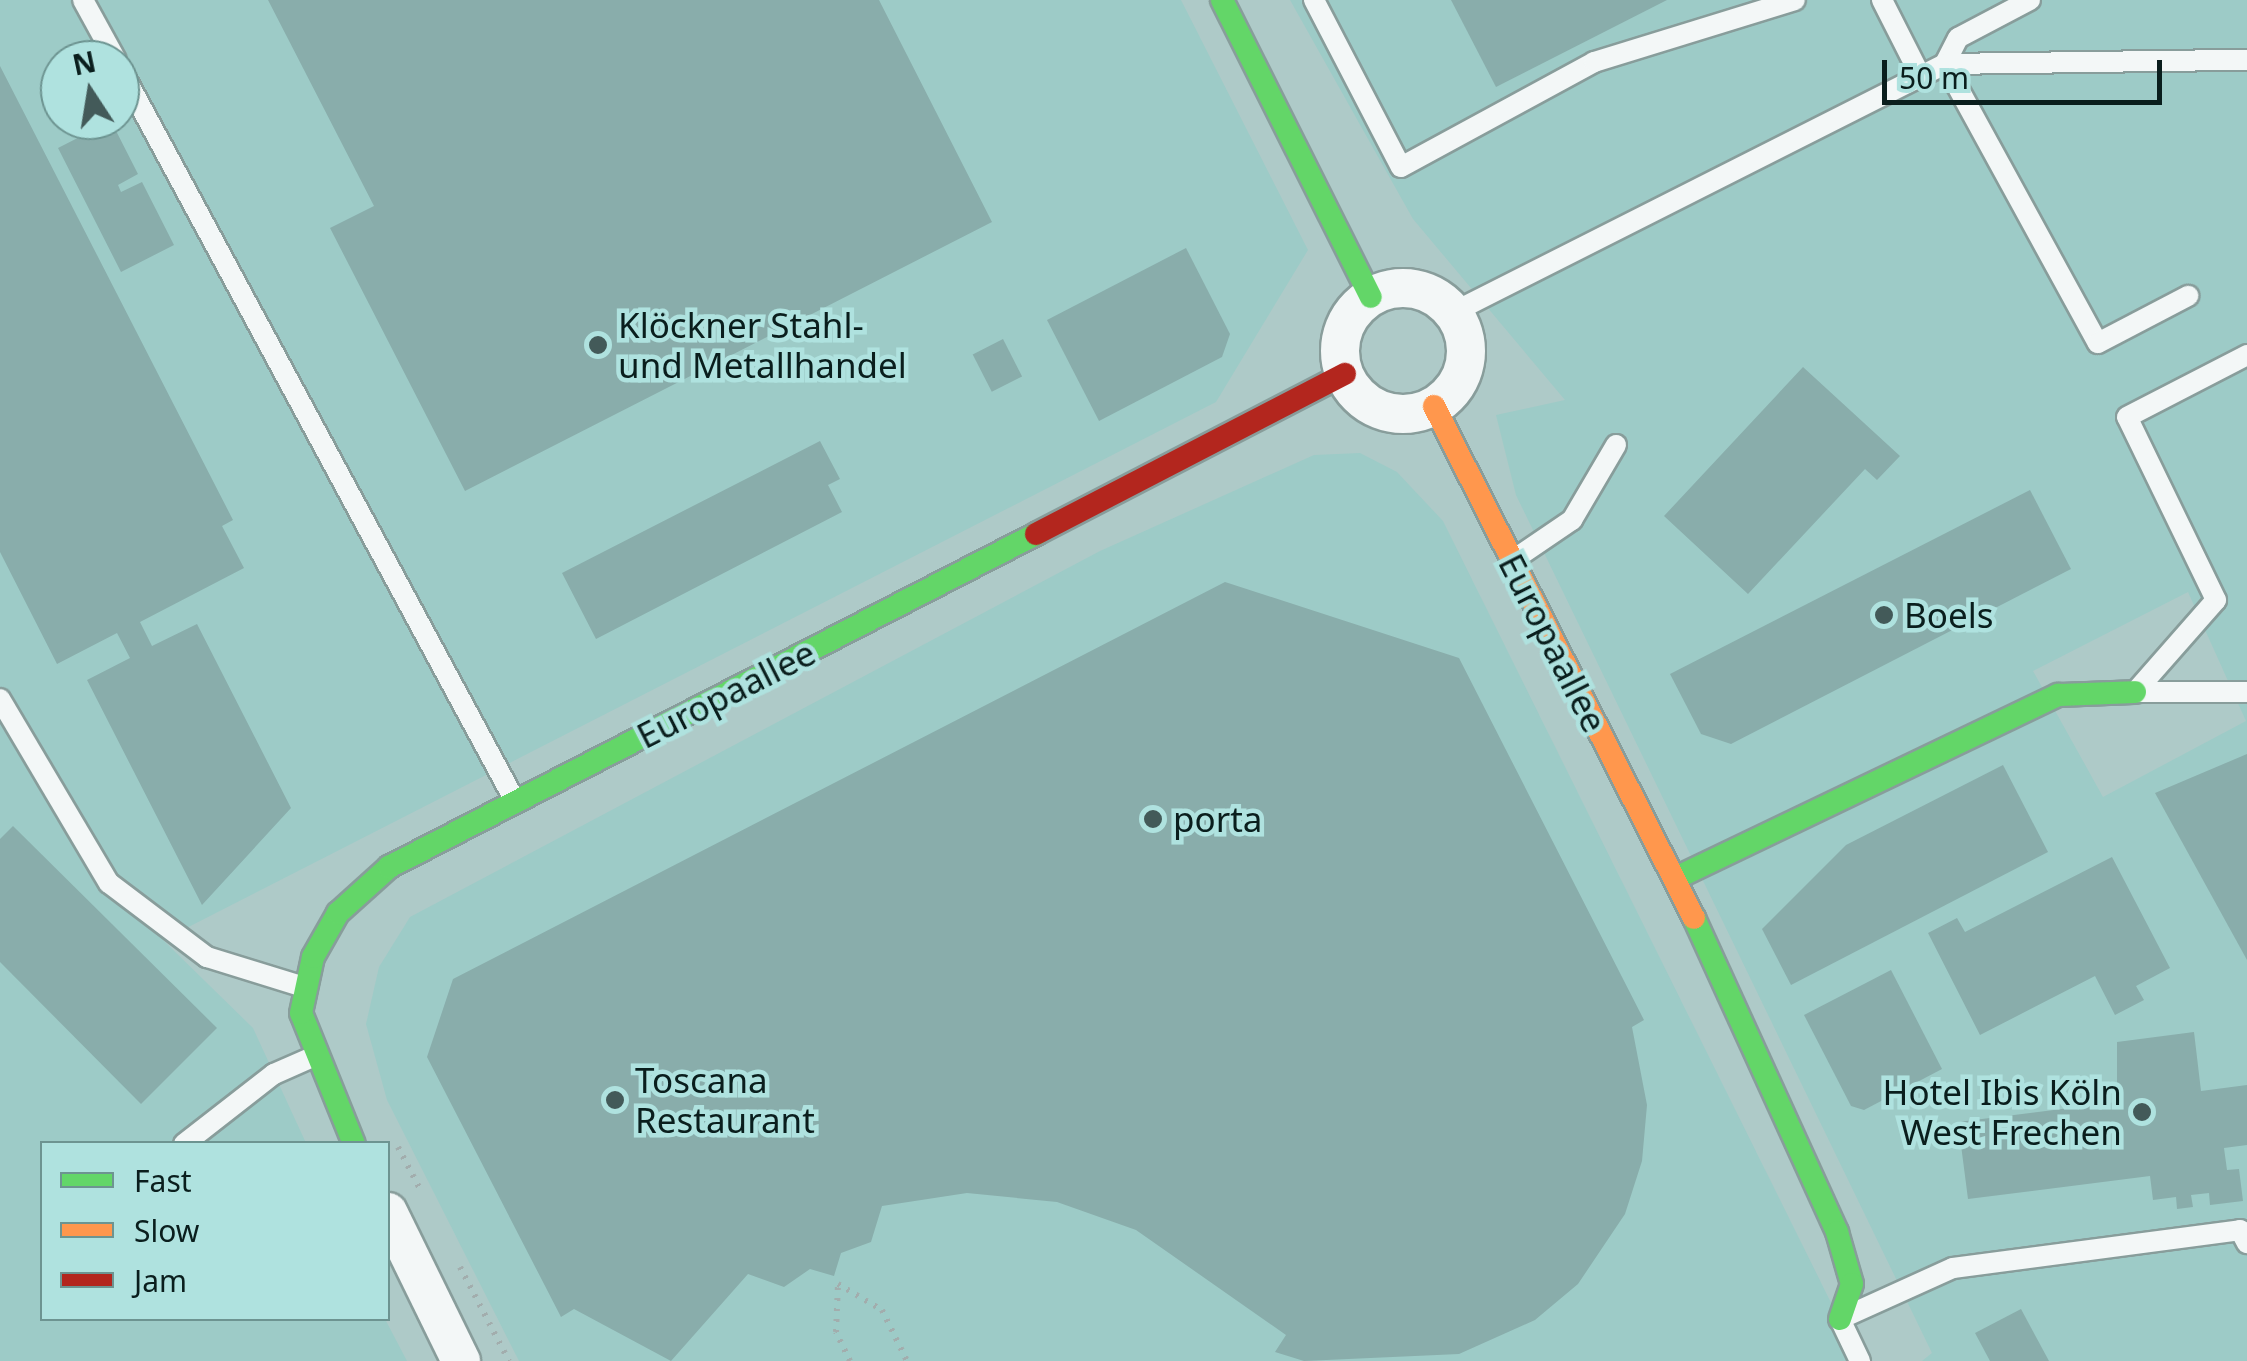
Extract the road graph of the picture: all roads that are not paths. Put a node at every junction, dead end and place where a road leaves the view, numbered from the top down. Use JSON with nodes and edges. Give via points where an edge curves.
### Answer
{"nodes":[{"id":1,"x":84,"y":0,"type":"edge"},
{"id":2,"x":1222,"y":0,"type":"edge"},
{"id":3,"x":1314,"y":0,"type":"edge"},
{"id":4,"x":1795,"y":0,"type":"edge"},
{"id":5,"x":1882,"y":0,"type":"edge"},
{"id":6,"x":2030,"y":0,"type":"edge"},
{"id":7,"x":105,"y":40,"type":"edge"},
{"id":8,"x":2247,"y":60,"type":"edge"},
{"id":9,"x":1945,"y":64,"type":"junction"},
{"id":10,"x":1921,"y":76,"type":"junction"},
{"id":11,"x":140,"y":105,"type":"edge"},
{"id":12,"x":1371,"y":296,"type":"junction"},
{"id":13,"x":2188,"y":296,"type":"dead end"},
{"id":14,"x":1454,"y":312,"type":"junction"},
{"id":15,"x":2247,"y":355,"type":"edge"},
{"id":16,"x":1344,"y":374,"type":"junction"},
{"id":17,"x":1434,"y":406,"type":"junction"},
{"id":18,"x":1616,"y":444,"type":"dead end"},
{"id":19,"x":1510,"y":562,"type":"junction"},
{"id":20,"x":2135,"y":692,"type":"junction"},
{"id":21,"x":2247,"y":692,"type":"edge"},
{"id":22,"x":0,"y":699,"type":"edge"},
{"id":23,"x":516,"y":801,"type":"junction"},
{"id":24,"x":1676,"y":878,"type":"junction"},
{"id":25,"x":306,"y":988,"type":"junction"},
{"id":26,"x":315,"y":1056,"type":"junction"},
{"id":27,"x":188,"y":1141,"type":"edge"},
{"id":28,"x":353,"y":1141,"type":"edge"},
{"id":29,"x":390,"y":1216,"type":"edge"},
{"id":30,"x":2247,"y":1243,"type":"edge"},
{"id":31,"x":1840,"y":1319,"type":"junction"},
{"id":32,"x":461,"y":1361,"type":"edge"},
{"id":33,"x":1860,"y":1361,"type":"edge"}],
"edges":[{"from":1,"to":7,"type":"lane"},
{"from":2,"to":12,"type":"street"},
{"from":3,"to":4,"type":"lane","via":[[1401,167],[1594,62]]},
{"from":5,"to":10,"type":"lane"},
{"from":6,"to":9,"type":"lane","via":[[1958,38]]},
{"from":8,"to":9,"type":"lane"},
{"from":9,"to":10,"type":"lane"},
{"from":9,"to":13,"type":"lane","via":[[2098,343]]},
{"from":10,"to":14,"type":"lane"},
{"from":11,"to":23,"type":"lane"},
{"from":12,"to":14,"type":"street","via":[[1415,288]]},
{"from":12,"to":16,"type":"street","via":[[1343,330]]},
{"from":14,"to":17,"type":"street","via":[[1467,352],[1463,374]]},
{"from":15,"to":20,"type":"lane","via":[[2127,417],[2216,600]]},
{"from":16,"to":17,"type":"street","via":[[1382,410]]},
{"from":16,"to":23,"type":"street","name":"Europaallee"},
{"from":17,"to":19,"type":"street","name":"Europaallee"},
{"from":18,"to":19,"type":"lane","via":[[1572,520]]},
{"from":19,"to":24,"type":"street","name":"Europaallee"},
{"from":20,"to":21,"type":"lane"},
{"from":20,"to":24,"type":"street","via":[[2058,695]]},
{"from":22,"to":25,"type":"lane","via":[[108,882],[207,957]]},
{"from":23,"to":25,"type":"street","name":"Europaallee","via":[[389,867],[338,913]]},
{"from":24,"to":31,"type":"street","name":"Europaallee","via":[[1837,1232],[1852,1284]]},
{"from":25,"to":26,"type":"street","name":"Europaallee","via":[[301,1013]]},
{"from":26,"to":27,"type":"lane","via":[[274,1074]]},
{"from":26,"to":28,"type":"street","name":"Europaallee"},
{"from":29,"to":32,"type":"street"},
{"from":30,"to":31,"type":"lane","via":[[2240,1230],[2029,1253],[1952,1268]]},
{"from":31,"to":33,"type":"lane"}]}
